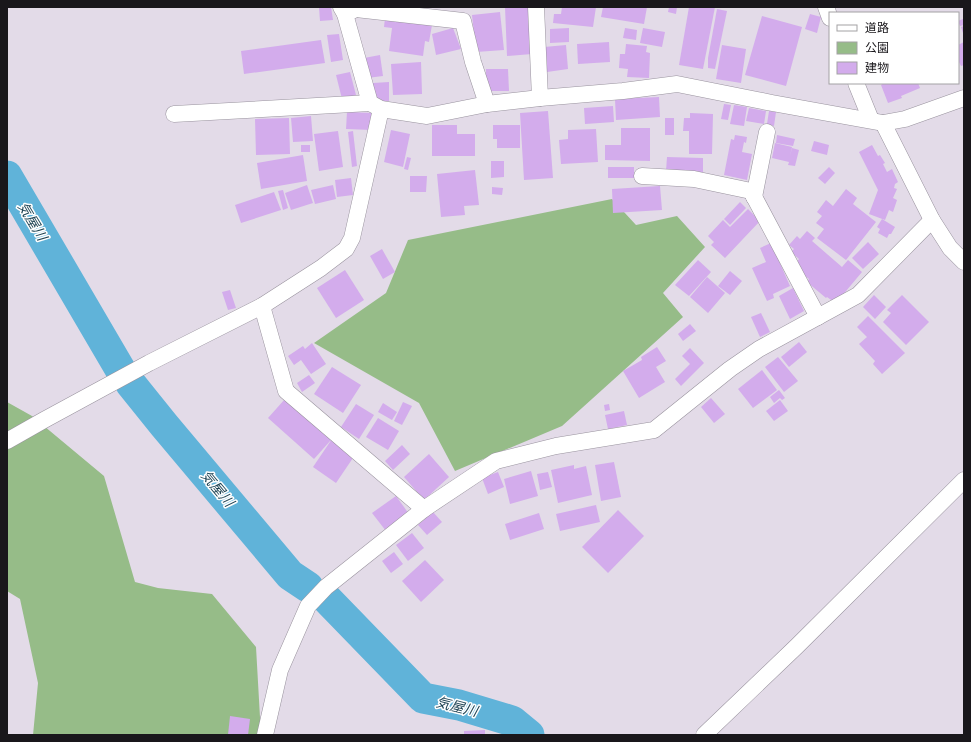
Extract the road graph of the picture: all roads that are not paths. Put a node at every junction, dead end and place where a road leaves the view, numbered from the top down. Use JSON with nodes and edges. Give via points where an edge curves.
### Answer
{"nodes":[{"id":1,"x":536,"y":7,"type":"edge"},
{"id":2,"x":343,"y":10,"type":"edge"},
{"id":3,"x":857,"y":84,"type":"edge"},
{"id":4,"x":540,"y":98,"type":"junction"},
{"id":5,"x":964,"y":98,"type":"edge"},
{"id":6,"x":487,"y":104,"type":"junction"},
{"id":7,"x":375,"y":106,"type":"junction"},
{"id":8,"x":174,"y":114,"type":"dead end"},
{"id":9,"x":877,"y":122,"type":"junction"},
{"id":10,"x":767,"y":132,"type":"dead end"},
{"id":11,"x":642,"y":176,"type":"dead end"},
{"id":12,"x":754,"y":197,"type":"junction"},
{"id":13,"x":932,"y":220,"type":"junction"},
{"id":14,"x":964,"y":262,"type":"edge"},
{"id":15,"x":262,"y":306,"type":"junction"},
{"id":16,"x":818,"y":317,"type":"junction"},
{"id":17,"x":7,"y":441,"type":"edge"},
{"id":18,"x":964,"y":480,"type":"edge"},
{"id":19,"x":424,"y":509,"type":"junction"},
{"id":20,"x":265,"y":735,"type":"edge"},
{"id":21,"x":704,"y":735,"type":"edge"}],
"edges":[{"from":1,"to":4,"type":"street"},
{"from":2,"to":6,"type":"street","via":[[356,9],[463,21]]},
{"from":2,"to":7,"type":"street"},
{"from":3,"to":9,"type":"street"},
{"from":4,"to":6,"type":"street"},
{"from":4,"to":9,"type":"street","via":[[676,84]]},
{"from":5,"to":9,"type":"street","via":[[905,119]]},
{"from":6,"to":7,"type":"street","via":[[427,116]]},
{"from":7,"to":8,"type":"street"},
{"from":7,"to":15,"type":"street","via":[[352,238],[346,249]]},
{"from":9,"to":13,"type":"street"},
{"from":10,"to":12,"type":"street"},
{"from":11,"to":12,"type":"street","via":[[694,179],[751,190]]},
{"from":12,"to":16,"type":"street"},
{"from":13,"to":14,"type":"street","via":[[950,248]]},
{"from":13,"to":16,"type":"street","via":[[858,295]]},
{"from":15,"to":17,"type":"street","via":[[149,363]]},
{"from":15,"to":19,"type":"street","via":[[286,391]]},
{"from":16,"to":19,"type":"street","via":[[759,349],[654,430],[556,446],[496,461]]},
{"from":18,"to":21,"type":"street"},
{"from":19,"to":20,"type":"street","via":[[326,587],[308,606],[280,670]]}]}
